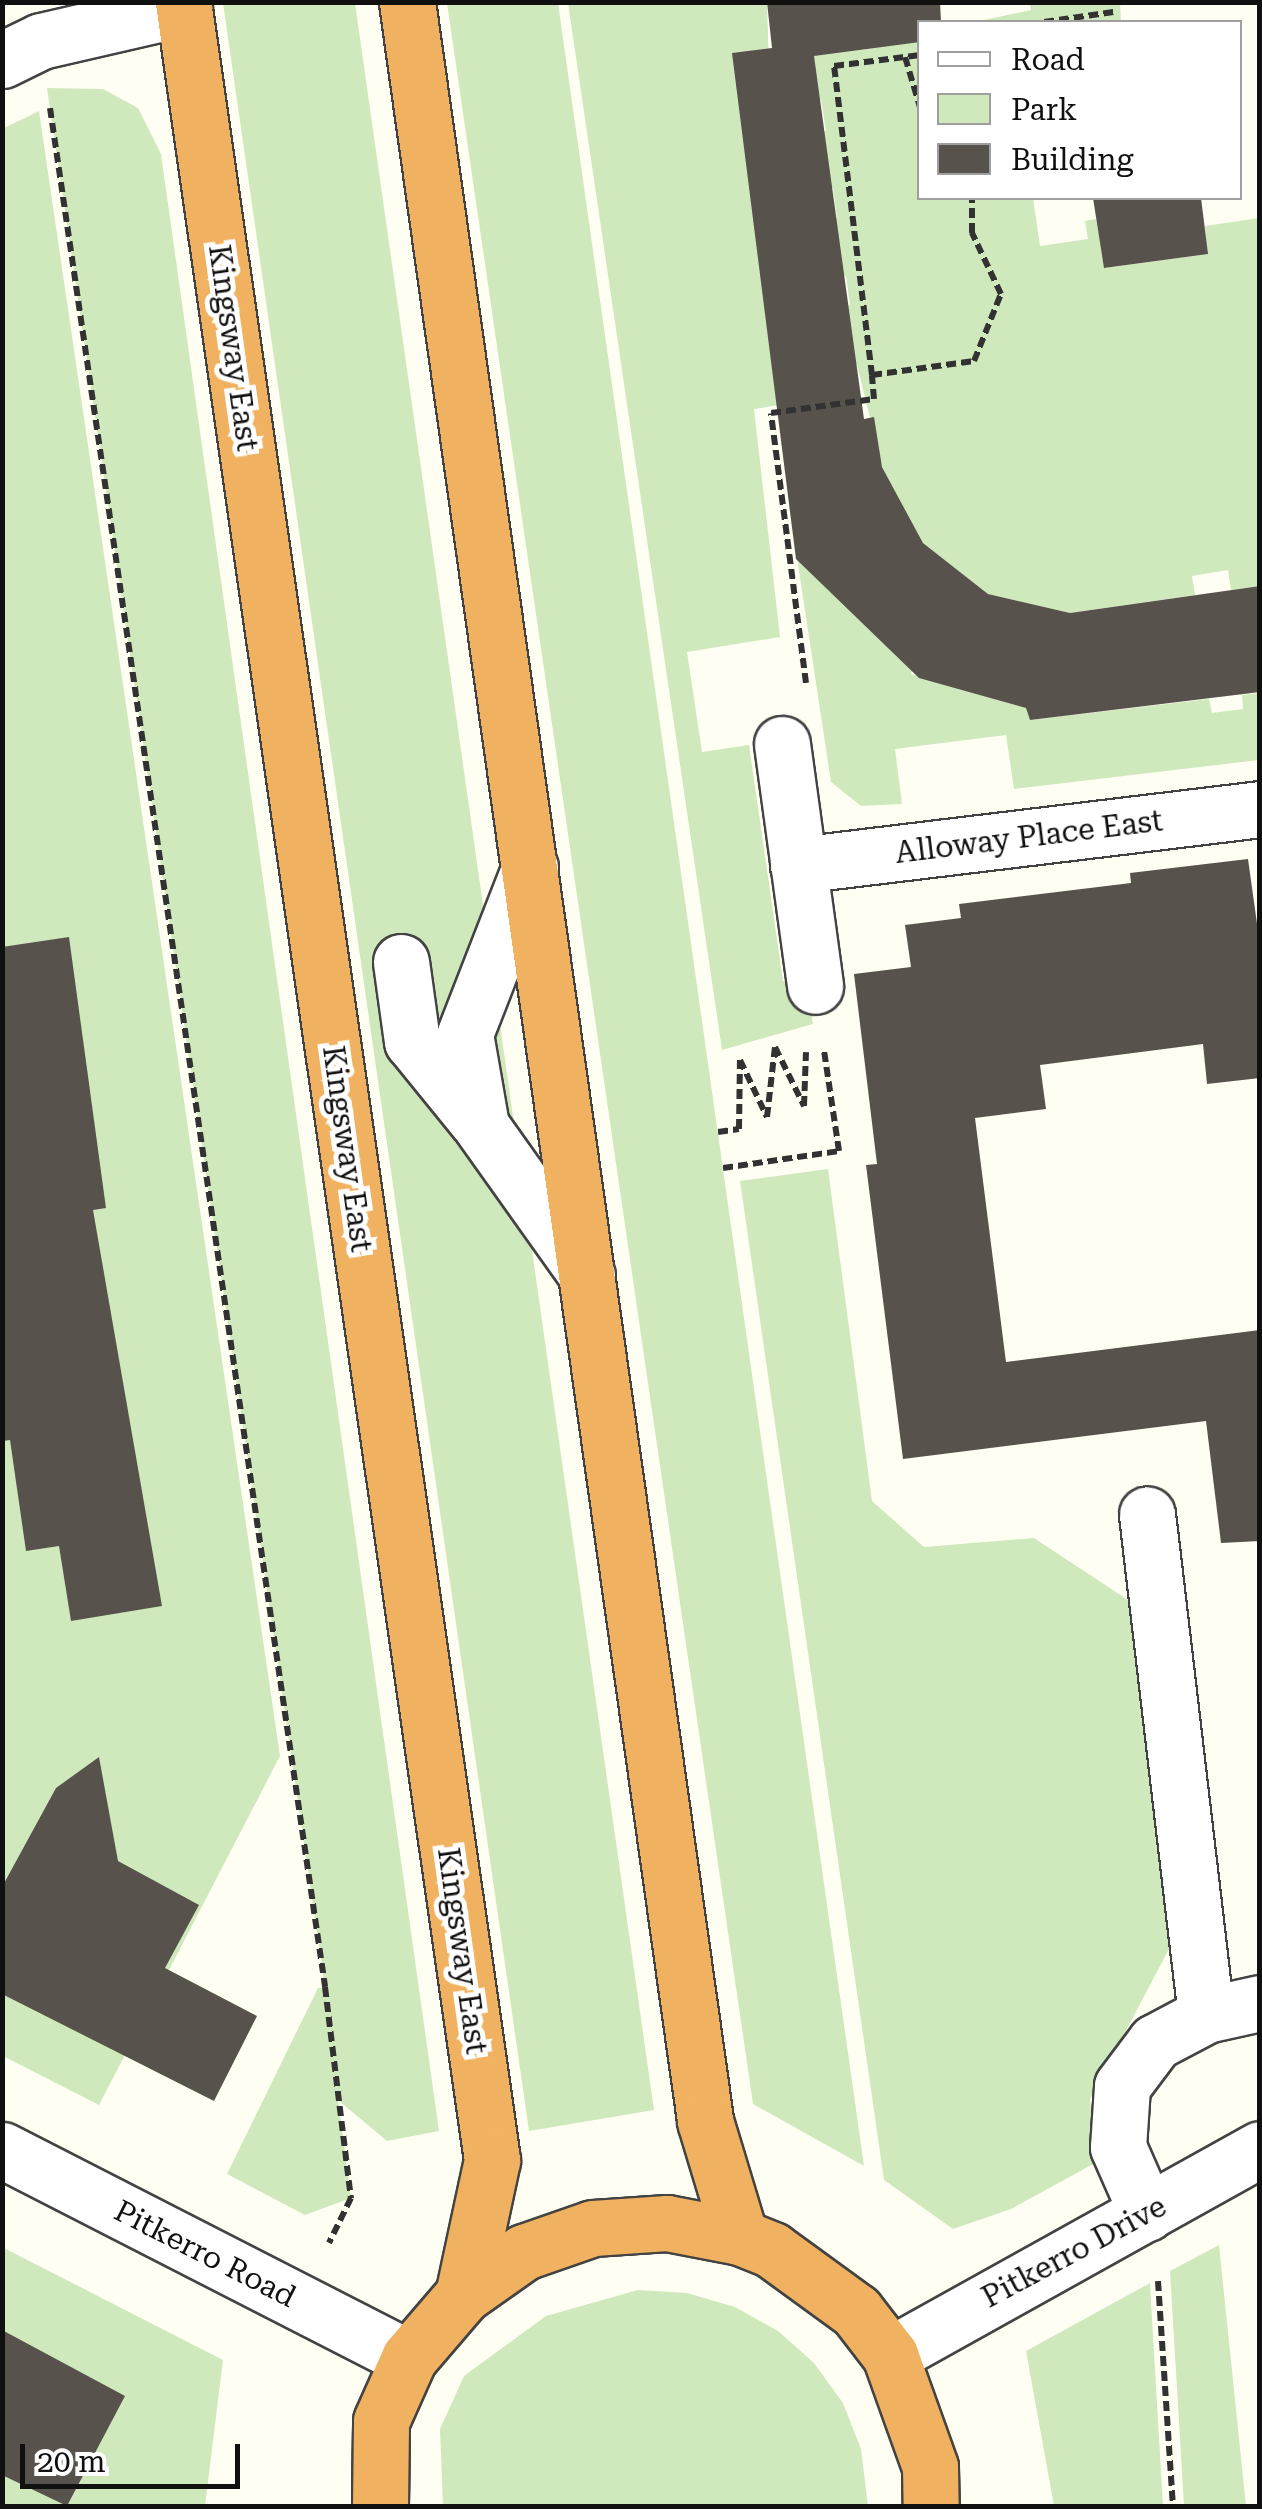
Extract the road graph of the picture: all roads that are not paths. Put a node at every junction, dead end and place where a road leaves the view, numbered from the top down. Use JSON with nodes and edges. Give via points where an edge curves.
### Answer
{"nodes":[{"id":1,"x":407,"y":2,"type":"edge"},
{"id":2,"x":184,"y":5,"type":"edge"},
{"id":3,"x":22,"y":50,"type":"edge"},
{"id":4,"x":782,"y":744,"type":"road end"},
{"id":5,"x":1260,"y":809,"type":"edge"},
{"id":6,"x":798,"y":865,"type":"junction"},
{"id":7,"x":530,"y":867,"type":"junction"},
{"id":8,"x":402,"y":962,"type":"dead end"},
{"id":9,"x":819,"y":1012,"type":"road end"},
{"id":10,"x":480,"y":1126,"type":"junction"},
{"id":11,"x":587,"y":1275,"type":"junction"},
{"id":12,"x":1147,"y":1514,"type":"dead end"},
{"id":13,"x":1260,"y":2002,"type":"edge"},
{"id":14,"x":1206,"y":2015,"type":"junction"},
{"id":15,"x":1260,"y":2149,"type":"edge"},
{"id":16,"x":2,"y":2150,"type":"edge"},
{"id":17,"x":740,"y":2237,"type":"junction"},
{"id":18,"x":1152,"y":2239,"type":"junction"},
{"id":19,"x":463,"y":2295,"type":"junction"},
{"id":20,"x":890,"y":2354,"type":"junction"},
{"id":21,"x":409,"y":2358,"type":"junction"},
{"id":22,"x":380,"y":2506,"type":"edge"},
{"id":23,"x":930,"y":2506,"type":"edge"}],
"edges":[{"from":1,"to":7,"type":"highway"},
{"from":2,"to":3,"type":"street"},
{"from":2,"to":19,"type":"highway","name":"Kingsway East","via":[[492,2160]]},
{"from":4,"to":6,"type":"street"},
{"from":5,"to":6,"type":"street","name":"Alloway Place East"},
{"from":6,"to":9,"type":"street"},
{"from":7,"to":10,"type":"street","via":[[465,1034]]},
{"from":7,"to":11,"type":"highway"},
{"from":8,"to":10,"type":"street","via":[[412,1041]]},
{"from":10,"to":11,"type":"street"},
{"from":11,"to":17,"type":"highway","via":[[705,2121]]},
{"from":12,"to":14,"type":"street"},
{"from":13,"to":14,"type":"street"},
{"from":14,"to":18,"type":"street","via":[[1156,2042],[1122,2086],[1118,2147]]},
{"from":15,"to":18,"type":"street","name":"Pitkerro Drive"},
{"from":16,"to":21,"type":"street","name":"Pitkerro Road"},
{"from":17,"to":19,"type":"highway","name":"Kingsway East","via":[[667,2223],[594,2228],[524,2252]]},
{"from":17,"to":20,"type":"highway","name":"Kingsway East","via":[[772,2250],[856,2311]]},
{"from":18,"to":20,"type":"street","name":"Pitkerro Drive"},
{"from":19,"to":21,"type":"highway","name":"Kingsway East"},
{"from":20,"to":23,"type":"highway","name":"Kingsway East","via":[[930,2467]]},
{"from":21,"to":22,"type":"highway","name":"Kingsway East","via":[[382,2421]]}]}
